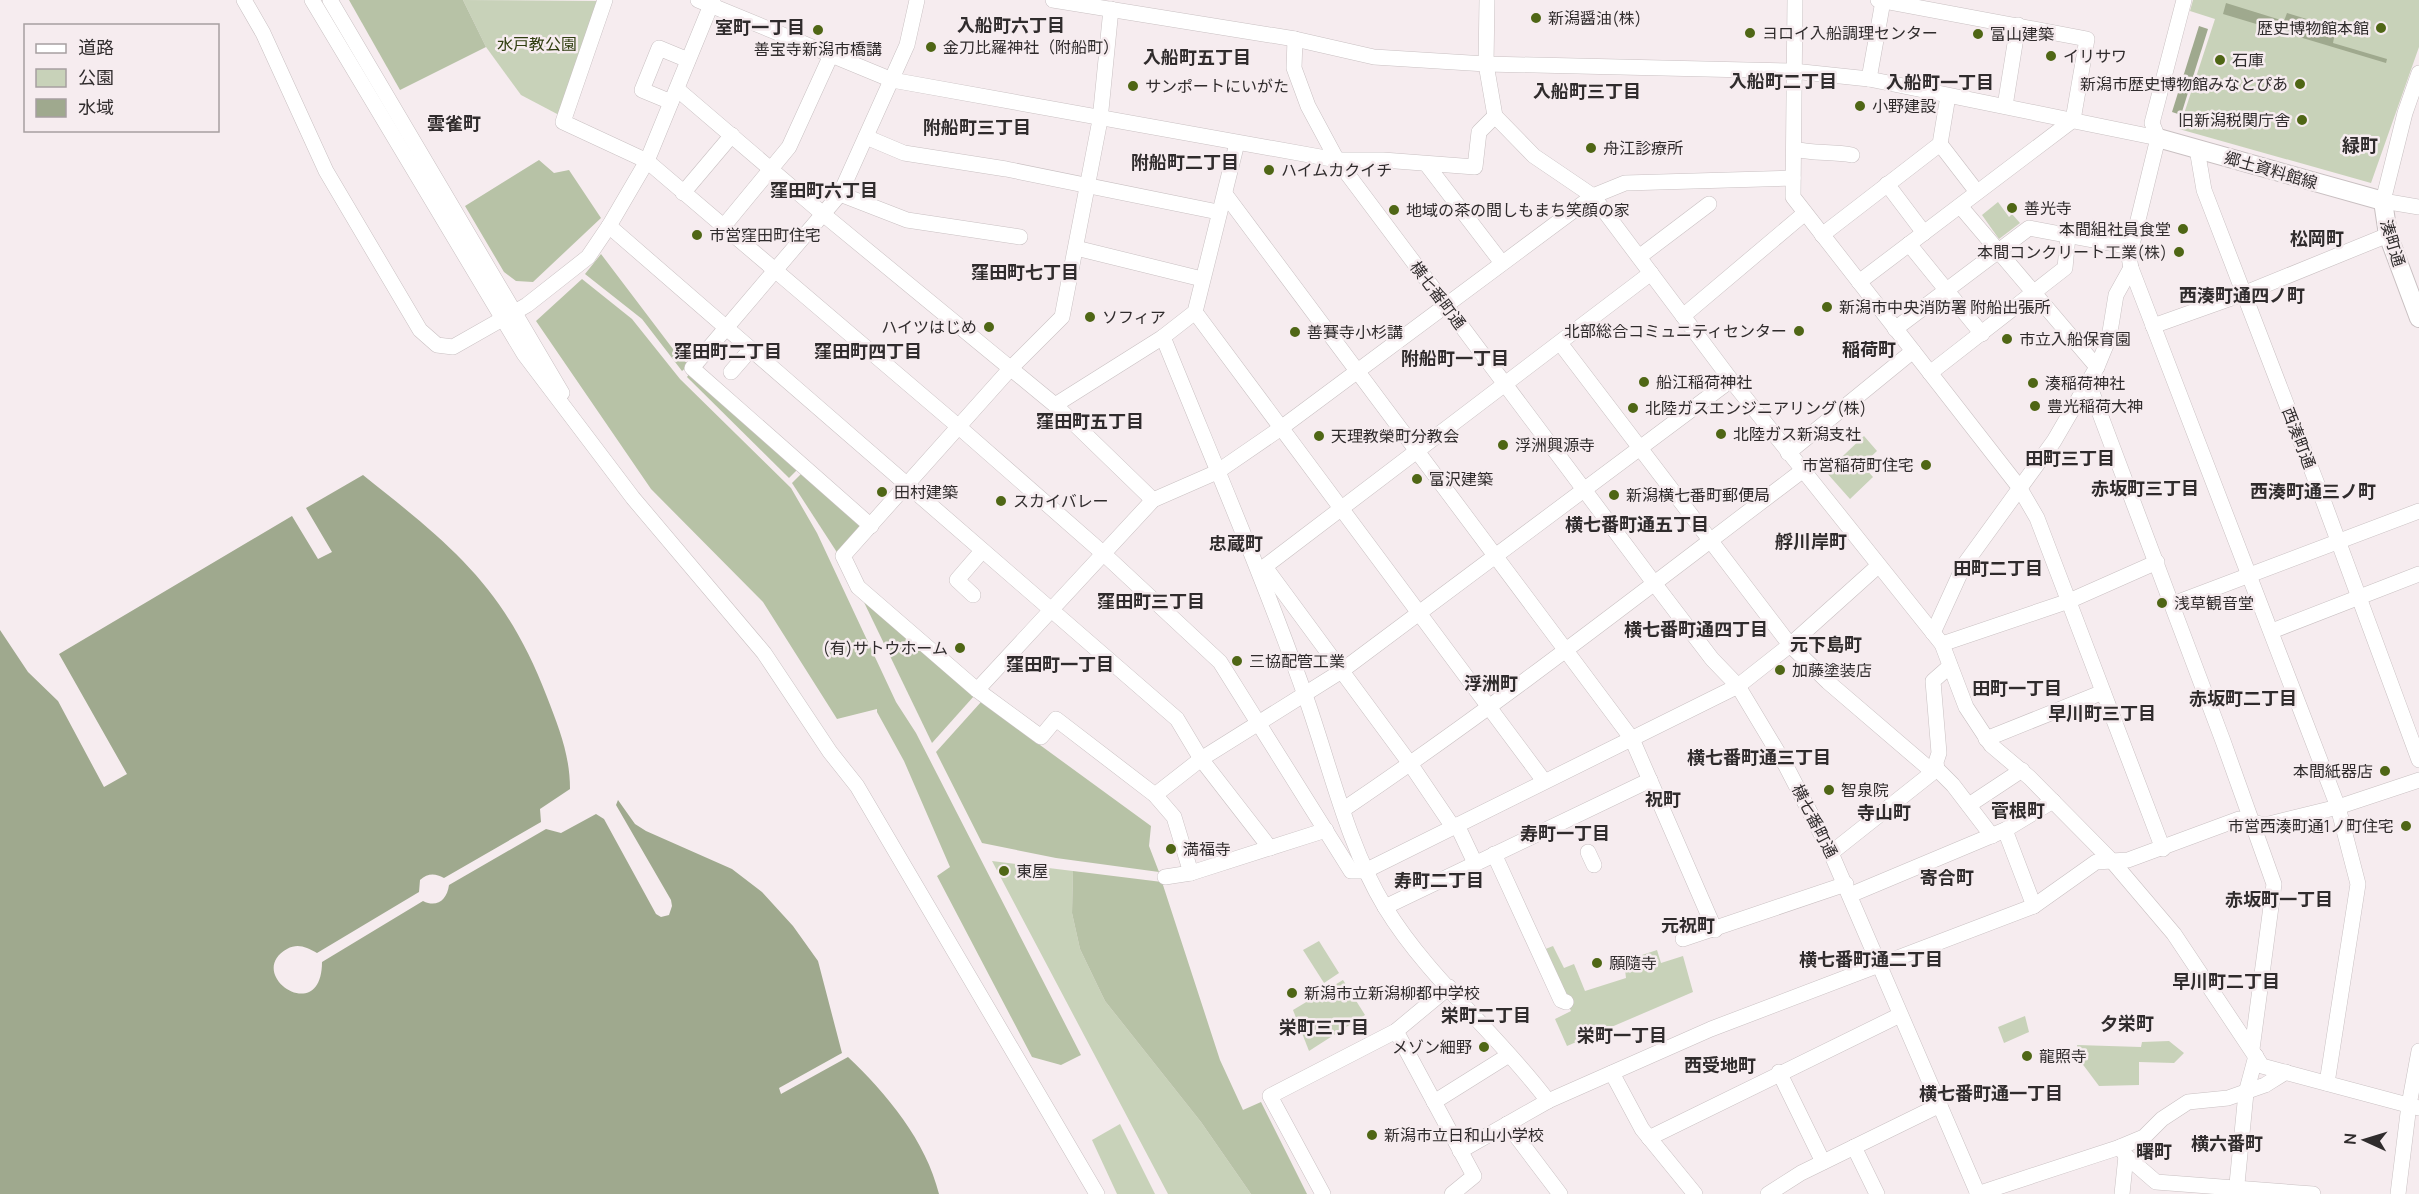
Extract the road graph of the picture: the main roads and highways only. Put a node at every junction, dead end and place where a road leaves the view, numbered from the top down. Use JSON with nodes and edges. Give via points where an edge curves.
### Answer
{"nodes":[{"id":1,"x":2158,"y":138,"type":"road end"},
{"id":2,"x":2383,"y":201,"type":"joint"},
{"id":3,"x":2419,"y":318,"type":"edge"}],
"edges":[{"from":1,"to":2,"type":"main road","name":"郷土資料館線"},
{"from":2,"to":3,"type":"main road","name":"湊町通","via":[[2388,235]]}]}
